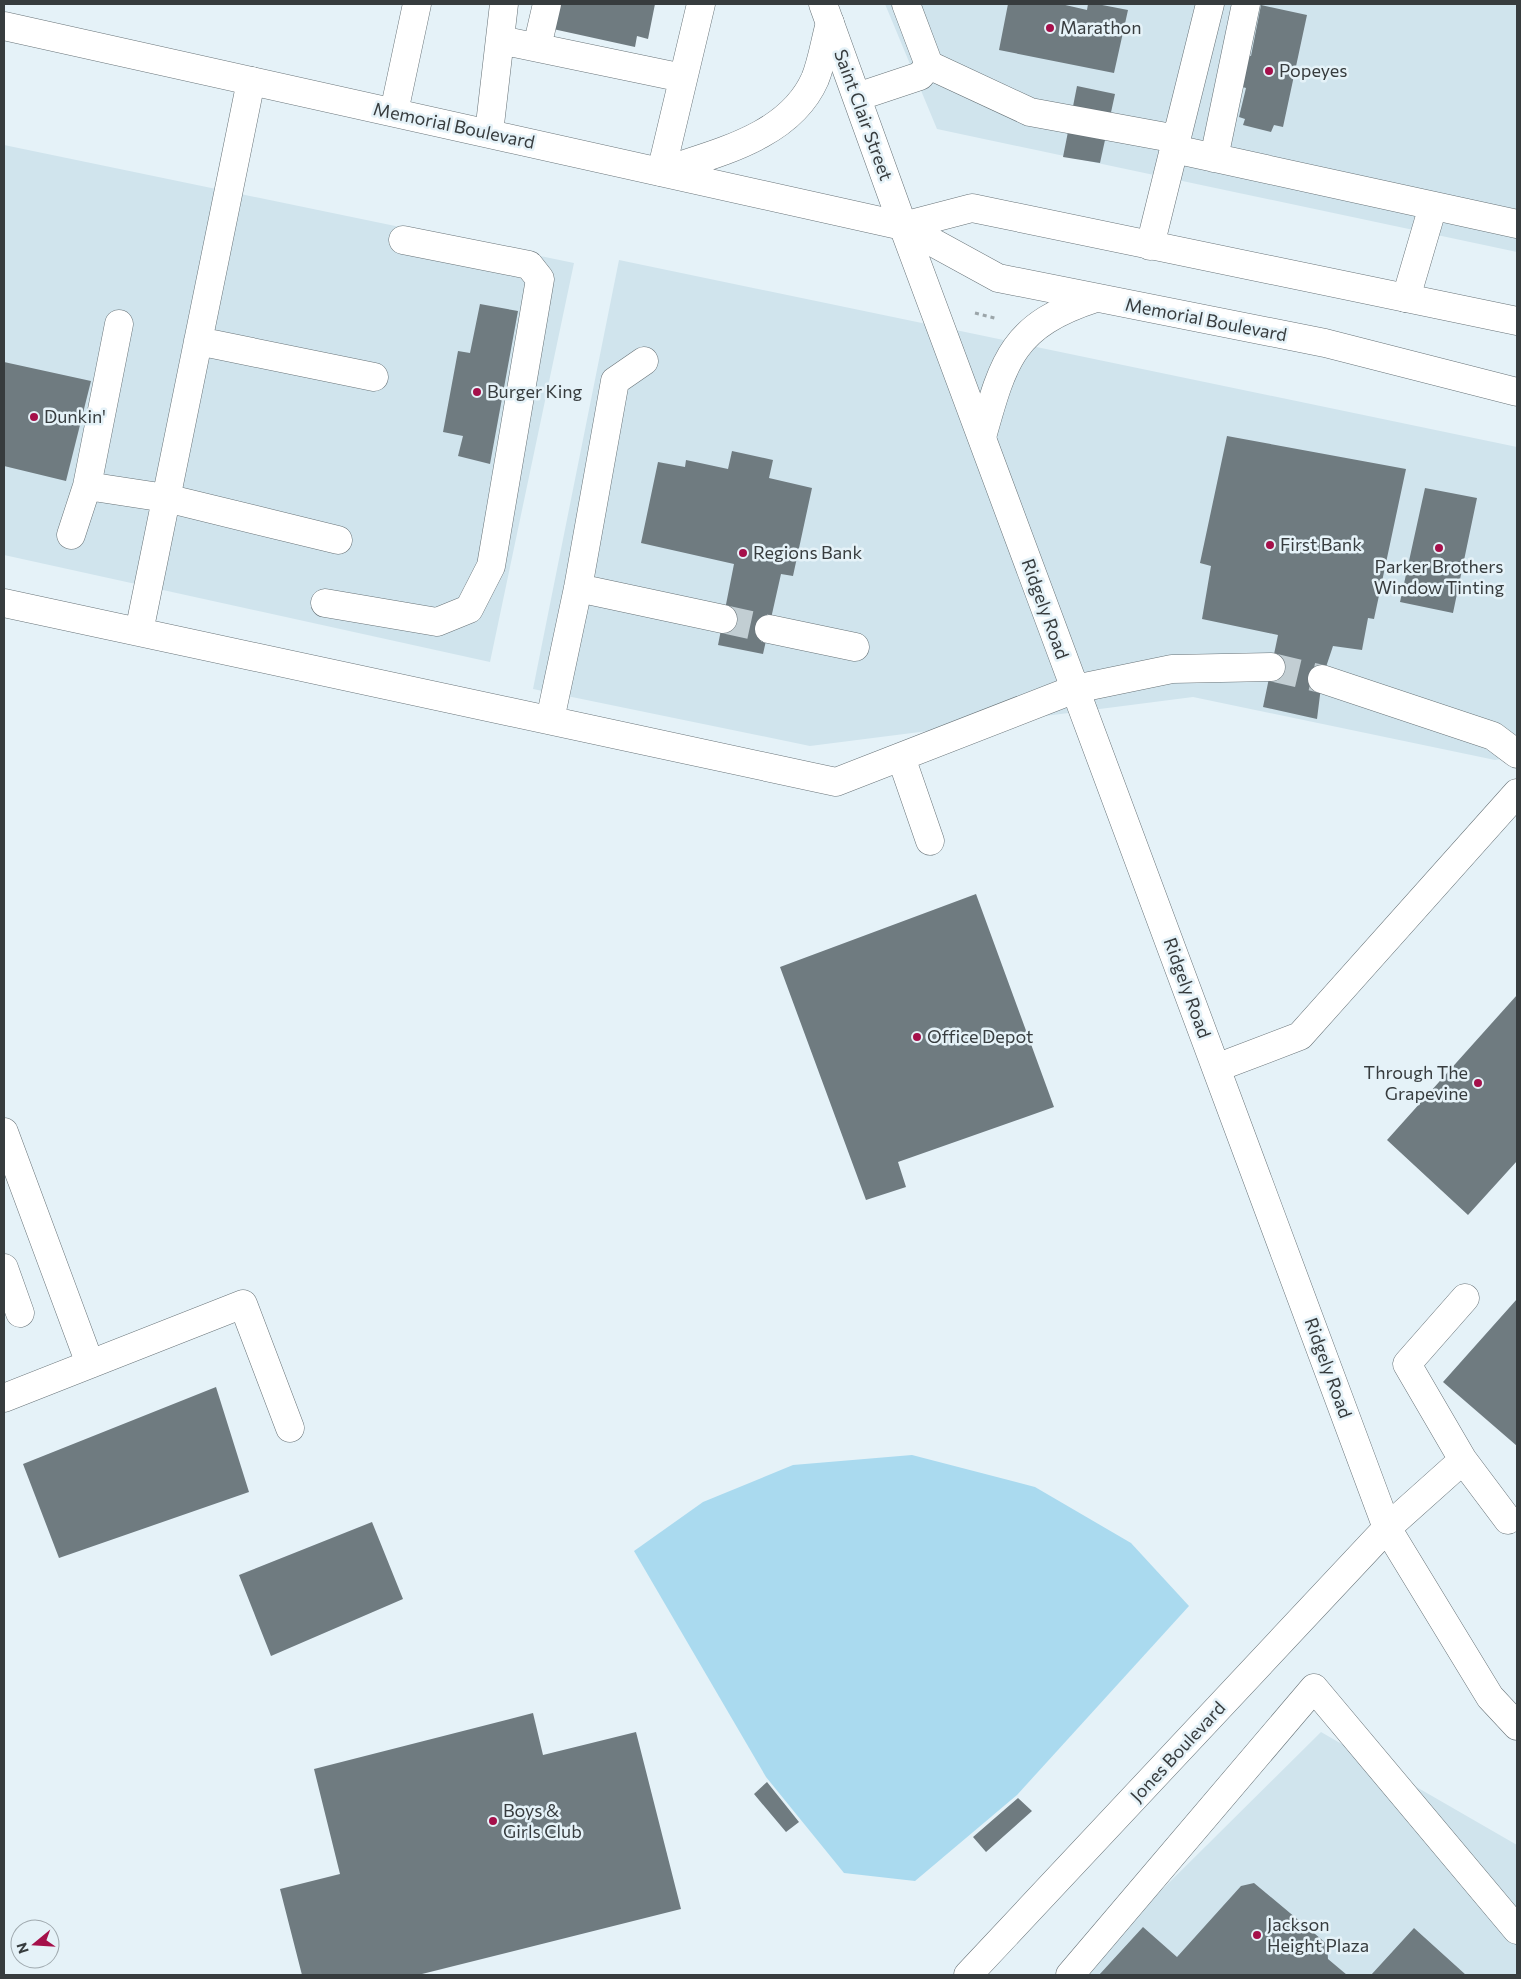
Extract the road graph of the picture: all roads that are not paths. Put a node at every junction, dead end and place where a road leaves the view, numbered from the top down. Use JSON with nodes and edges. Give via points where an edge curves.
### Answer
{"nodes":[{"id":1,"x":417,"y":4,"type":"edge"},
{"id":2,"x":504,"y":4,"type":"edge"},
{"id":3,"x":547,"y":4,"type":"edge"},
{"id":4,"x":702,"y":4,"type":"edge"},
{"id":5,"x":906,"y":4,"type":"edge"},
{"id":6,"x":1210,"y":4,"type":"edge"},
{"id":7,"x":1246,"y":4,"type":"edge"},
{"id":8,"x":827,"y":13,"type":"edge"},
{"id":9,"x":4,"y":26,"type":"edge"},
{"id":10,"x":500,"y":40,"type":"junction"},
{"id":11,"x":537,"y":47,"type":"junction"},
{"id":12,"x":929,"y":65,"type":"junction"},
{"id":13,"x":684,"y":78,"type":"junction"},
{"id":14,"x":252,"y":81,"type":"junction"},
{"id":15,"x":857,"y":97,"type":"junction"},
{"id":16,"x":394,"y":112,"type":"junction"},
{"id":17,"x":490,"y":133,"type":"junction"},
{"id":18,"x":1175,"y":144,"type":"junction"},
{"id":19,"x":1214,"y":158,"type":"junction"},
{"id":20,"x":661,"y":172,"type":"junction"},
{"id":21,"x":1433,"y":206,"type":"junction"},
{"id":22,"x":1517,"y":224,"type":"edge"},
{"id":23,"x":904,"y":226,"type":"junction"},
{"id":24,"x":403,"y":240,"type":"dead end"},
{"id":25,"x":1150,"y":246,"type":"junction"},
{"id":26,"x":1096,"y":298,"type":"junction"},
{"id":27,"x":1406,"y":298,"type":"junction"},
{"id":28,"x":1517,"y":319,"type":"edge"},
{"id":29,"x":119,"y":324,"type":"dead end"},
{"id":30,"x":198,"y":341,"type":"junction"},
{"id":31,"x":644,"y":361,"type":"dead end"},
{"id":32,"x":374,"y":377,"type":"dead end"},
{"id":33,"x":1517,"y":392,"type":"edge"},
{"id":34,"x":982,"y":436,"type":"junction"},
{"id":35,"x":87,"y":486,"type":"junction"},
{"id":36,"x":166,"y":498,"type":"junction"},
{"id":37,"x":71,"y":535,"type":"dead end"},
{"id":38,"x":338,"y":540,"type":"dead end"},
{"id":39,"x":578,"y":588,"type":"junction"},
{"id":40,"x":4,"y":603,"type":"edge"},
{"id":41,"x":324,"y":603,"type":"dead end"},
{"id":42,"x":723,"y":620,"type":"tunnel mouth"},
{"id":43,"x":769,"y":629,"type":"tunnel mouth"},
{"id":44,"x":139,"y":632,"type":"junction"},
{"id":45,"x":855,"y":647,"type":"dead end"},
{"id":46,"x":1271,"y":667,"type":"tunnel mouth"},
{"id":47,"x":1322,"y":679,"type":"tunnel mouth"},
{"id":48,"x":1075,"y":689,"type":"junction"},
{"id":49,"x":550,"y":720,"type":"junction"},
{"id":50,"x":1517,"y":754,"type":"edge"},
{"id":51,"x":902,"y":757,"type":"junction"},
{"id":52,"x":1517,"y":793,"type":"edge"},
{"id":53,"x":930,"y":841,"type":"dead end"},
{"id":54,"x":1216,"y":1068,"type":"junction"},
{"id":55,"x":4,"y":1132,"type":"edge"},
{"id":56,"x":14,"y":1188,"type":"edge"},
{"id":57,"x":4,"y":1268,"type":"edge"},
{"id":58,"x":1465,"y":1298,"type":"dead end"},
{"id":59,"x":20,"y":1313,"type":"dead end"},
{"id":60,"x":90,"y":1364,"type":"junction"},
{"id":61,"x":4,"y":1398,"type":"edge"},
{"id":62,"x":290,"y":1428,"type":"dead end"},
{"id":63,"x":1463,"y":1460,"type":"junction"},
{"id":64,"x":1508,"y":1520,"type":"dead end"},
{"id":65,"x":1387,"y":1528,"type":"junction"},
{"id":66,"x":1517,"y":1726,"type":"edge"},
{"id":67,"x":1517,"y":1930,"type":"edge"},
{"id":68,"x":968,"y":1975,"type":"edge"},
{"id":69,"x":1070,"y":1975,"type":"edge"}],
"edges":[{"from":1,"to":16,"type":"main road"},
{"from":2,"to":10,"type":"main road"},
{"from":3,"to":11,"type":"main road"},
{"from":4,"to":13,"type":"main road"},
{"from":5,"to":12,"type":"main road"},
{"from":6,"to":18,"type":"main road"},
{"from":7,"to":19,"type":"main road"},
{"from":8,"to":15,"type":"main road","name":"Saint Clair Street"},
{"from":8,"to":20,"type":"main road","via":[[815,78],[805,96],[786,116],[765,132],[740,144]]},
{"from":9,"to":14,"type":"main road","name":"Memorial Boulevard"},
{"from":10,"to":11,"type":"main road"},
{"from":10,"to":17,"type":"main road"},
{"from":11,"to":13,"type":"main road"},
{"from":12,"to":15,"type":"main road","via":[[920,76]]},
{"from":12,"to":18,"type":"main road","via":[[1030,112]]},
{"from":13,"to":20,"type":"main road"},
{"from":14,"to":16,"type":"main road","name":"Memorial Boulevard"},
{"from":14,"to":30,"type":"main road"},
{"from":15,"to":23,"type":"main road","name":"Saint Clair Street"},
{"from":16,"to":17,"type":"main road","name":"Memorial Boulevard"},
{"from":17,"to":20,"type":"main road","name":"Memorial Boulevard"},
{"from":18,"to":19,"type":"main road"},
{"from":18,"to":25,"type":"main road"},
{"from":19,"to":21,"type":"main road"},
{"from":20,"to":23,"type":"main road","name":"Memorial Boulevard"},
{"from":21,"to":22,"type":"main road"},
{"from":21,"to":27,"type":"main road"},
{"from":23,"to":25,"type":"main road","name":"Memorial Boulevard","via":[[972,208]]},
{"from":23,"to":26,"type":"main road","name":"Memorial Boulevard","via":[[998,278]]},
{"from":23,"to":34,"type":"main road","name":"Ridgely Road"},
{"from":24,"to":41,"type":"main road","via":[[528,265],[540,279],[491,566],[469,609],[437,622]]},
{"from":25,"to":27,"type":"main road","name":"Memorial Boulevard"},
{"from":26,"to":33,"type":"main road","name":"Memorial Boulevard","via":[[1324,343]]},
{"from":26,"to":34,"type":"main road","via":[[1069,306],[1049,317],[1020,340],[999,377]]},
{"from":27,"to":28,"type":"main road","name":"Memorial Boulevard"},
{"from":29,"to":35,"type":"main road"},
{"from":30,"to":32,"type":"main road"},
{"from":30,"to":36,"type":"main road"},
{"from":31,"to":39,"type":"main road","via":[[615,381]]},
{"from":34,"to":48,"type":"main road","name":"Ridgely Road"},
{"from":35,"to":36,"type":"main road"},
{"from":35,"to":37,"type":"main road"},
{"from":36,"to":38,"type":"main road"},
{"from":36,"to":44,"type":"main road"},
{"from":39,"to":42,"type":"main road"},
{"from":39,"to":49,"type":"main road"},
{"from":40,"to":44,"type":"main road"},
{"from":43,"to":45,"type":"main road"},
{"from":44,"to":49,"type":"main road"},
{"from":46,"to":48,"type":"main road","via":[[1172,668]]},
{"from":47,"to":50,"type":"main road","via":[[1493,736]]},
{"from":48,"to":51,"type":"main road"},
{"from":48,"to":54,"type":"main road","name":"Ridgely Road"},
{"from":49,"to":51,"type":"main road","via":[[836,782]]},
{"from":51,"to":53,"type":"main road"},
{"from":52,"to":54,"type":"main road","via":[[1300,1036]]},
{"from":54,"to":65,"type":"main road","name":"Ridgely Road"},
{"from":55,"to":56,"type":"main road"},
{"from":56,"to":60,"type":"main road"},
{"from":57,"to":59,"type":"main road"},
{"from":58,"to":63,"type":"main road","via":[[1407,1364]]},
{"from":60,"to":61,"type":"main road"},
{"from":60,"to":62,"type":"main road","via":[[243,1304]]},
{"from":63,"to":64,"type":"main road"},
{"from":63,"to":65,"type":"main road","name":"Jones Boulevard"},
{"from":65,"to":66,"type":"main road","name":"Ridgely Road","via":[[1490,1697]]},
{"from":65,"to":68,"type":"main road","name":"Jones Boulevard"},
{"from":67,"to":69,"type":"main road","via":[[1314,1688]]}]}
